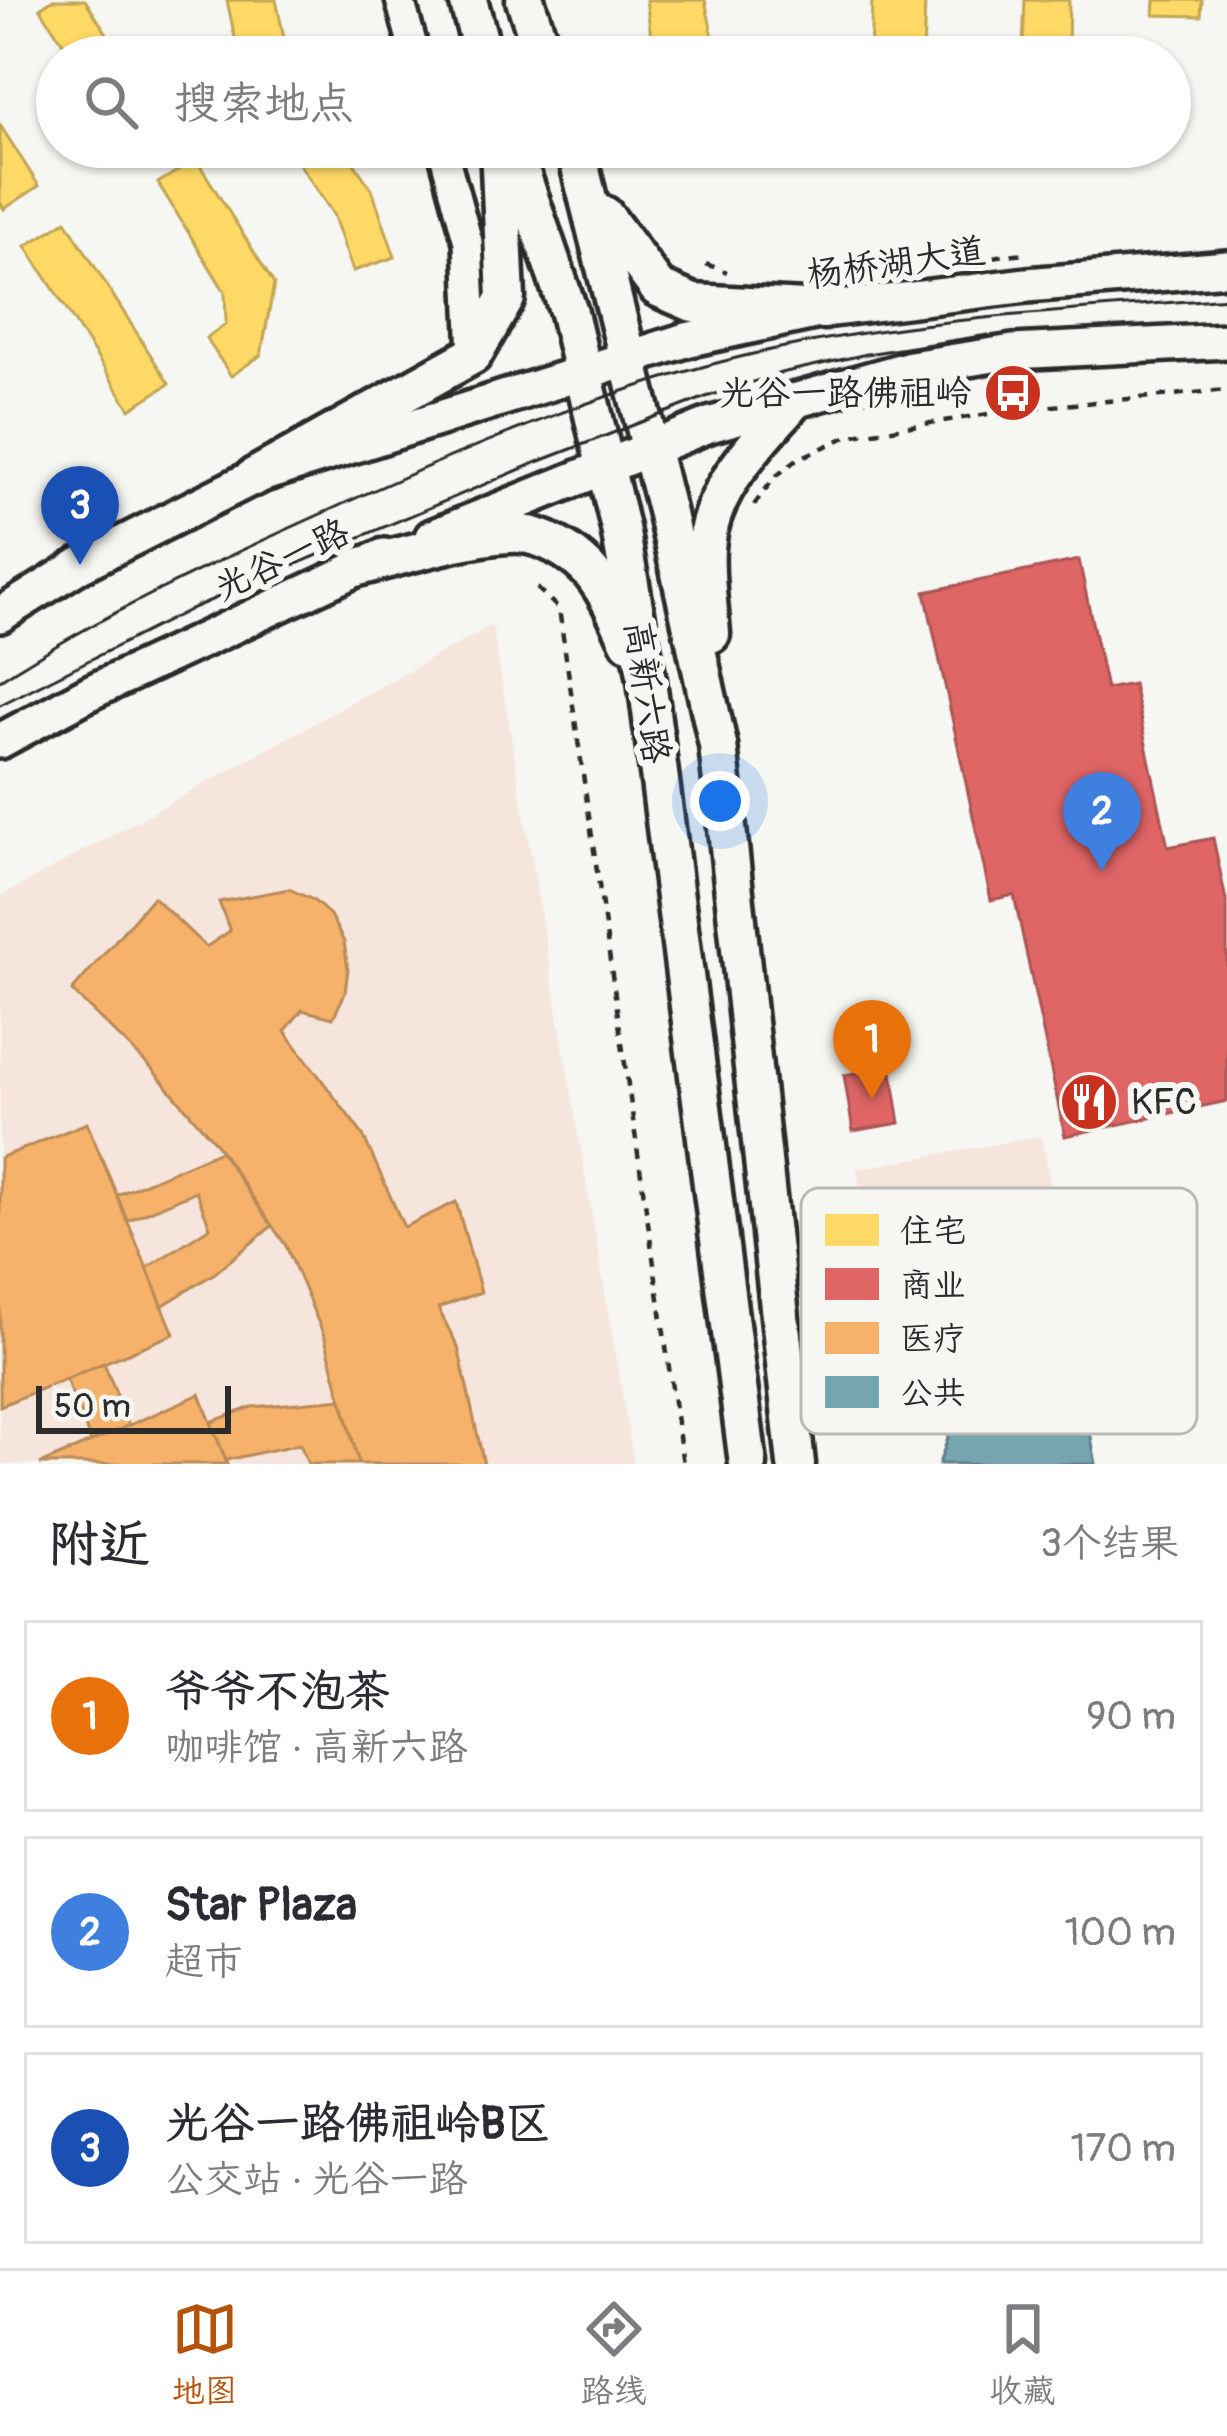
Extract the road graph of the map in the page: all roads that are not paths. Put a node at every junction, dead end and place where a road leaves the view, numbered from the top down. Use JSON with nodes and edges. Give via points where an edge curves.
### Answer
{"nodes":[{"id":1,"x":400,"y":0,"type":"edge"},
{"id":2,"x":468,"y":0,"type":"edge"},
{"id":3,"x":525,"y":0,"type":"edge"},
{"id":4,"x":410,"y":36,"type":"edge"},
{"id":5,"x":478,"y":36,"type":"edge"},
{"id":6,"x":537,"y":36,"type":"edge"},
{"id":7,"x":448,"y":168,"type":"edge"},
{"id":8,"x":500,"y":168,"type":"edge"},
{"id":9,"x":519,"y":168,"type":"edge"},
{"id":10,"x":582,"y":168,"type":"edge"},
{"id":11,"x":590,"y":193,"type":"junction"},
{"id":12,"x":1227,"y":268,"type":"edge"},
{"id":13,"x":824,"y":310,"type":"junction"},
{"id":14,"x":1227,"y":341,"type":"edge"},
{"id":15,"x":473,"y":355,"type":"junction"},
{"id":16,"x":628,"y":358,"type":"junction"},
{"id":17,"x":583,"y":371,"type":"junction"},
{"id":18,"x":793,"y":402,"type":"junction"},
{"id":19,"x":650,"y":448,"type":"junction"},
{"id":20,"x":605,"y":466,"type":"junction"},
{"id":21,"x":254,"y":477,"type":"junction"},
{"id":22,"x":358,"y":567,"type":"junction"},
{"id":23,"x":0,"y":615,"type":"edge"},
{"id":24,"x":647,"y":680,"type":"junction"},
{"id":25,"x":0,"y":741,"type":"edge"},
{"id":26,"x":718,"y":746,"type":"junction"},
{"id":27,"x":748,"y":1464,"type":"edge"},
{"id":28,"x":796,"y":1464,"type":"edge"}],
"edges":[{"from":1,"to":4,"type":"street"},
{"from":2,"to":5,"type":"main road"},
{"from":3,"to":6,"type":"main road"},
{"from":7,"to":15,"type":"street","via":[[469,242]]},
{"from":8,"to":15,"type":"main road","via":[[506,298]]},
{"from":9,"to":17,"type":"main road","name":"高新六路"},
{"from":10,"to":11,"type":"main road","name":"高新六路"},
{"from":11,"to":13,"type":"main road","via":[[658,288],[693,303]]},
{"from":11,"to":16,"type":"main road","name":"高新六路"},
{"from":12,"to":13,"type":"main road","name":"杨桥湖大道"},
{"from":13,"to":16,"type":"main road","name":"杨桥湖大道"},
{"from":14,"to":18,"type":"main road","via":[[1013,352],[910,368]]},
{"from":15,"to":21,"type":"main road"},
{"from":16,"to":17,"type":"main road","name":"杨桥湖大道"},
{"from":16,"to":19,"type":"main road","name":"高新六路"},
{"from":17,"to":20,"type":"main road","name":"高新六路"},
{"from":17,"to":21,"type":"main road"},
{"from":18,"to":19,"type":"main road"},
{"from":18,"to":26,"type":"main road","via":[[730,477],[706,545]]},
{"from":19,"to":20,"type":"main road"},
{"from":19,"to":26,"type":"main road","name":"高新六路"},
{"from":20,"to":22,"type":"main road","name":"光谷一路"},
{"from":20,"to":24,"type":"main road","name":"高新六路"},
{"from":21,"to":23,"type":"main road"},
{"from":22,"to":24,"type":"main road","via":[[502,534],[538,536],[589,570]]},
{"from":22,"to":25,"type":"main road","name":"光谷一路"},
{"from":24,"to":27,"type":"main road","name":"高新六路"},
{"from":26,"to":28,"type":"main road","name":"高新六路"}]}
